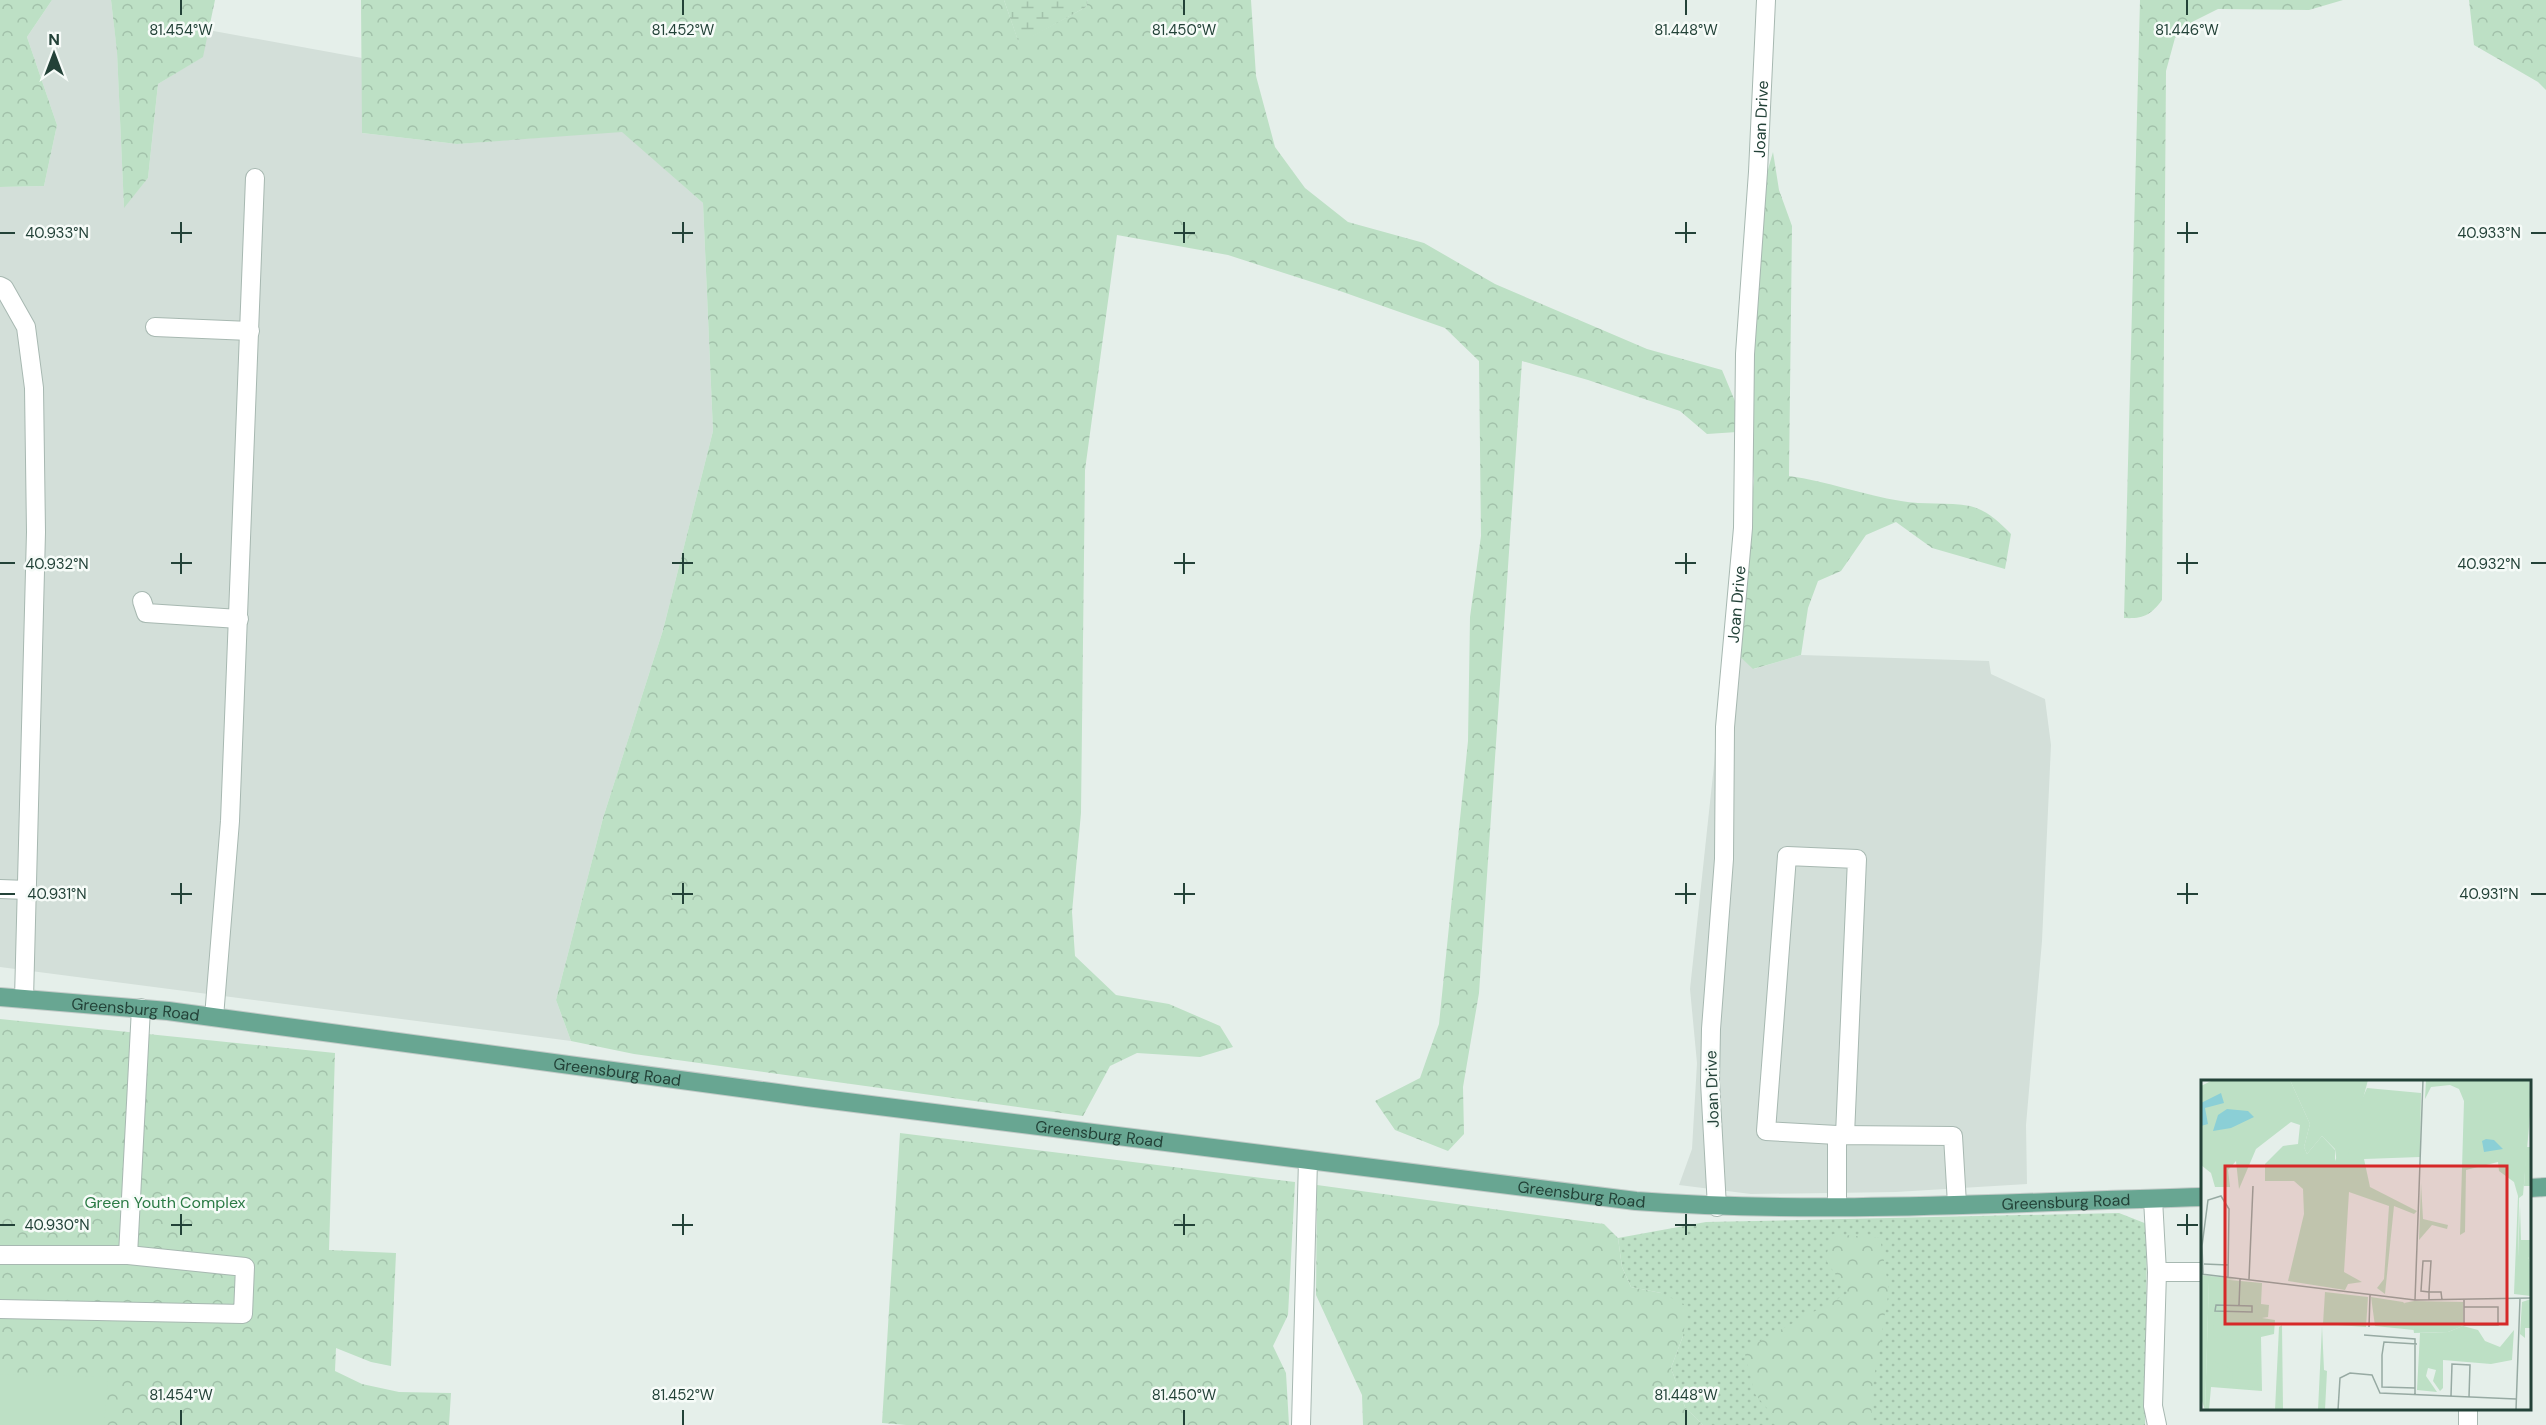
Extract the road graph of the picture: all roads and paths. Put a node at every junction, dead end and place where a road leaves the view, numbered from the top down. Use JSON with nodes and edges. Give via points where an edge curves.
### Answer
{"nodes":[{"id":1,"x":1766,"y":0,"type":"edge"},
{"id":2,"x":255,"y":178,"type":"dead end"},
{"id":3,"x":0,"y":286,"type":"edge"},
{"id":4,"x":155,"y":327,"type":"dead end"},
{"id":5,"x":250,"y":331,"type":"junction"},
{"id":6,"x":142,"y":601,"type":"dead end"},
{"id":7,"x":239,"y":619,"type":"junction"},
{"id":8,"x":0,"y":889,"type":"edge"},
{"id":9,"x":27,"y":890,"type":"junction"},
{"id":10,"x":0,"y":997,"type":"edge"},
{"id":11,"x":24,"y":999,"type":"junction"},
{"id":12,"x":141,"y":1008,"type":"junction"},
{"id":13,"x":214,"y":1017,"type":"junction"},
{"id":14,"x":1841,"y":1135,"type":"junction"},
{"id":15,"x":1308,"y":1160,"type":"junction"},
{"id":16,"x":2546,"y":1187,"type":"edge"},
{"id":17,"x":2531,"y":1188,"type":"edge"},
{"id":18,"x":2201,"y":1197,"type":"edge"},
{"id":19,"x":2153,"y":1199,"type":"junction"},
{"id":20,"x":1957,"y":1204,"type":"junction"},
{"id":21,"x":1717,"y":1207,"type":"junction"},
{"id":22,"x":1837,"y":1207,"type":"junction"},
{"id":23,"x":0,"y":1254,"type":"edge"},
{"id":24,"x":128,"y":1255,"type":"junction"},
{"id":25,"x":2157,"y":1272,"type":"junction"},
{"id":26,"x":2201,"y":1272,"type":"edge"},
{"id":27,"x":0,"y":1309,"type":"edge"},
{"id":28,"x":1301,"y":1425,"type":"edge"},
{"id":29,"x":2157,"y":1425,"type":"edge"}],
"edges":[{"from":1,"to":21,"type":"lane","name":"Joan Drive","via":[[1745,354],[1743,528],[1725,727],[1724,859],[1711,1017],[1710,1082]]},
{"from":2,"to":5,"type":"lane"},
{"from":3,"to":9,"type":"lane","via":[[26,327],[34,388],[36,532]]},
{"from":4,"to":5,"type":"lane"},
{"from":5,"to":7,"type":"lane"},
{"from":6,"to":7,"type":"lane","via":[[146,613]]},
{"from":7,"to":13,"type":"lane","via":[[230,821]]},
{"from":8,"to":9,"type":"lane"},
{"from":9,"to":11,"type":"lane"},
{"from":10,"to":11,"type":"main road","name":"Greensburg Road"},
{"from":11,"to":12,"type":"main road","name":"Greensburg Road"},
{"from":12,"to":13,"type":"main road","name":"Greensburg Road"},
{"from":12,"to":24,"type":"lane"},
{"from":13,"to":15,"type":"main road","name":"Greensburg Road","via":[[547,1064]]},
{"from":14,"to":14,"type":"lane","via":[[1766,1131],[1787,856],[1857,859]]},
{"from":14,"to":20,"type":"lane","via":[[1953,1136]]},
{"from":14,"to":22,"type":"lane"},
{"from":15,"to":21,"type":"main road","name":"Greensburg Road","via":[[1624,1200]]},
{"from":15,"to":28,"type":"lane"},
{"from":16,"to":17,"type":"main road"},
{"from":18,"to":19,"type":"main road","name":"Greensburg Road"},
{"from":19,"to":20,"type":"main road","name":"Greensburg Road"},
{"from":19,"to":25,"type":"lane"},
{"from":20,"to":22,"type":"main road","name":"Greensburg Road"},
{"from":21,"to":22,"type":"main road","name":"Greensburg Road"},
{"from":23,"to":24,"type":"lane"},
{"from":24,"to":27,"type":"lane","via":[[245,1267],[243,1314]]},
{"from":25,"to":26,"type":"lane"},
{"from":25,"to":29,"type":"lane","via":[[2153,1406]]}]}
